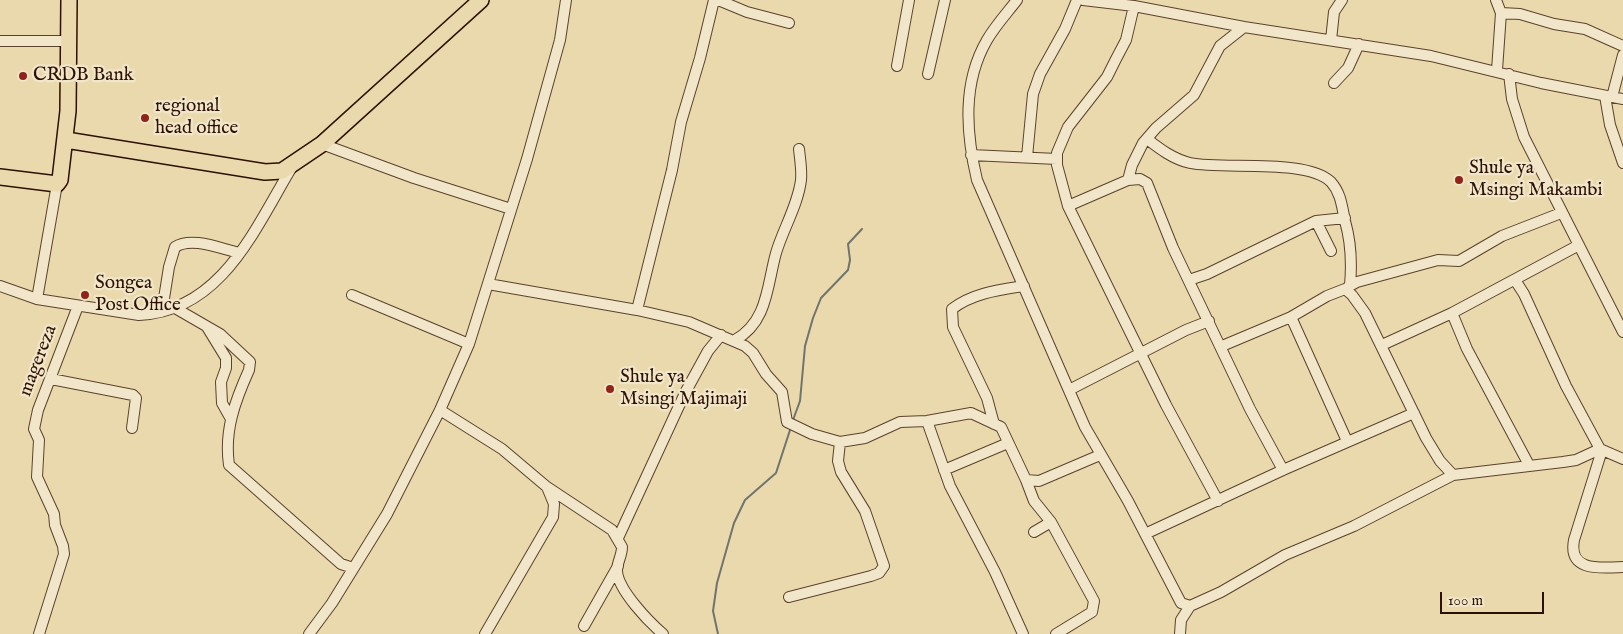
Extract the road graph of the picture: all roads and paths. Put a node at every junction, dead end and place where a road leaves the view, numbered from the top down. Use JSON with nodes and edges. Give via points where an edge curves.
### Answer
{"nodes":[{"id":1,"x":69,"y":0,"type":"edge"},
{"id":2,"x":481,"y":0,"type":"edge"},
{"id":3,"x":566,"y":0,"type":"edge"},
{"id":4,"x":716,"y":0,"type":"edge"},
{"id":5,"x":909,"y":0,"type":"edge"},
{"id":6,"x":945,"y":0,"type":"edge"},
{"id":7,"x":1017,"y":0,"type":"edge"},
{"id":8,"x":1077,"y":0,"type":"edge"},
{"id":9,"x":1083,"y":0,"type":"edge"},
{"id":10,"x":1342,"y":0,"type":"edge"},
{"id":11,"x":1496,"y":0,"type":"edge"},
{"id":12,"x":1113,"y":2,"type":"edge"},
{"id":13,"x":1134,"y":6,"type":"junction"},
{"id":14,"x":1501,"y":13,"type":"junction"},
{"id":15,"x":789,"y":23,"type":"dead end"},
{"id":16,"x":1244,"y":27,"type":"junction"},
{"id":17,"x":0,"y":40,"type":"edge"},
{"id":18,"x":1331,"y":40,"type":"junction"},
{"id":19,"x":69,"y":41,"type":"junction"},
{"id":20,"x":1359,"y":44,"type":"junction"},
{"id":21,"x":1623,"y":46,"type":"edge"},
{"id":22,"x":1623,"y":55,"type":"edge"},
{"id":23,"x":898,"y":66,"type":"dead end"},
{"id":24,"x":1497,"y":70,"type":"junction"},
{"id":25,"x":928,"y":74,"type":"dead end"},
{"id":26,"x":1509,"y":74,"type":"junction"},
{"id":27,"x":1334,"y":83,"type":"dead end"},
{"id":28,"x":1609,"y":96,"type":"junction"},
{"id":29,"x":1623,"y":99,"type":"edge"},
{"id":30,"x":1147,"y":139,"type":"junction"},
{"id":31,"x":66,"y":140,"type":"junction"},
{"id":32,"x":322,"y":144,"type":"junction"},
{"id":33,"x":799,"y":149,"type":"dead end"},
{"id":34,"x":971,"y":155,"type":"junction"},
{"id":35,"x":1027,"y":157,"type":"junction"},
{"id":36,"x":1056,"y":160,"type":"junction"},
{"id":37,"x":296,"y":162,"type":"junction"},
{"id":38,"x":1623,"y":163,"type":"edge"},
{"id":39,"x":0,"y":177,"type":"edge"},
{"id":40,"x":1128,"y":180,"type":"junction"},
{"id":41,"x":58,"y":184,"type":"junction"},
{"id":42,"x":1068,"y":206,"type":"junction"},
{"id":43,"x":511,"y":209,"type":"junction"},
{"id":44,"x":1561,"y":213,"type":"junction"},
{"id":45,"x":1345,"y":218,"type":"junction"},
{"id":46,"x":1316,"y":221,"type":"junction"},
{"id":47,"x":1579,"y":245,"type":"junction"},
{"id":48,"x":1331,"y":251,"type":"dead end"},
{"id":49,"x":240,"y":253,"type":"junction"},
{"id":50,"x":1189,"y":280,"type":"junction"},
{"id":51,"x":1515,"y":280,"type":"junction"},
{"id":52,"x":488,"y":284,"type":"junction"},
{"id":53,"x":0,"y":286,"type":"edge"},
{"id":54,"x":1024,"y":286,"type":"junction"},
{"id":55,"x":1348,"y":287,"type":"junction"},
{"id":56,"x":352,"y":295,"type":"dead end"},
{"id":57,"x":37,"y":299,"type":"junction"},
{"id":58,"x":78,"y":306,"type":"junction"},
{"id":59,"x":174,"y":308,"type":"junction"},
{"id":60,"x":637,"y":310,"type":"junction"},
{"id":61,"x":162,"y":311,"type":"junction"},
{"id":62,"x":1452,"y":313,"type":"junction"},
{"id":63,"x":1620,"y":316,"type":"edge"},
{"id":64,"x":1291,"y":317,"type":"junction"},
{"id":65,"x":1209,"y":320,"type":"junction"},
{"id":66,"x":206,"y":326,"type":"junction"},
{"id":67,"x":1623,"y":332,"type":"edge"},
{"id":68,"x":721,"y":335,"type":"junction"},
{"id":69,"x":735,"y":340,"type":"junction"},
{"id":70,"x":469,"y":344,"type":"junction"},
{"id":71,"x":1382,"y":345,"type":"junction"},
{"id":72,"x":1222,"y":346,"type":"junction"},
{"id":73,"x":1142,"y":354,"type":"junction"},
{"id":74,"x":51,"y":378,"type":"junction"},
{"id":75,"x":1070,"y":390,"type":"junction"},
{"id":76,"x":987,"y":398,"type":"junction"},
{"id":77,"x":440,"y":410,"type":"junction"},
{"id":78,"x":971,"y":413,"type":"junction"},
{"id":79,"x":1414,"y":413,"type":"junction"},
{"id":80,"x":231,"y":419,"type":"junction"},
{"id":81,"x":928,"y":421,"type":"junction"},
{"id":82,"x":994,"y":424,"type":"junction"},
{"id":83,"x":132,"y":428,"type":"dead end"},
{"id":84,"x":1347,"y":441,"type":"junction"},
{"id":85,"x":840,"y":442,"type":"junction"},
{"id":86,"x":1008,"y":443,"type":"junction"},
{"id":87,"x":1601,"y":449,"type":"junction"},
{"id":88,"x":1100,"y":455,"type":"junction"},
{"id":89,"x":1623,"y":459,"type":"edge"},
{"id":90,"x":1529,"y":465,"type":"junction"},
{"id":91,"x":944,"y":470,"type":"junction"},
{"id":92,"x":1283,"y":470,"type":"junction"},
{"id":93,"x":1453,"y":475,"type":"junction"},
{"id":94,"x":1026,"y":480,"type":"junction"},
{"id":95,"x":1039,"y":482,"type":"junction"},
{"id":96,"x":547,"y":487,"type":"junction"},
{"id":97,"x":1218,"y":501,"type":"junction"},
{"id":98,"x":1034,"y":502,"type":"junction"},
{"id":99,"x":1051,"y":522,"type":"junction"},
{"id":100,"x":1034,"y":532,"type":"dead end"},
{"id":101,"x":1145,"y":534,"type":"junction"},
{"id":102,"x":618,"y":538,"type":"junction"},
{"id":103,"x":618,"y":565,"type":"junction"},
{"id":104,"x":353,"y":568,"type":"junction"},
{"id":105,"x":1623,"y":568,"type":"edge"},
{"id":106,"x":790,"y":597,"type":"dead end"},
{"id":107,"x":1190,"y":606,"type":"junction"},
{"id":108,"x":584,"y":626,"type":"dead end"},
{"id":109,"x":39,"y":634,"type":"edge"},
{"id":110,"x":310,"y":634,"type":"edge"},
{"id":111,"x":485,"y":634,"type":"edge"},
{"id":112,"x":663,"y":634,"type":"edge"},
{"id":113,"x":1023,"y":634,"type":"edge"},
{"id":114,"x":1056,"y":634,"type":"edge"},
{"id":115,"x":1180,"y":634,"type":"edge"}],
"edges":[{"from":1,"to":19,"type":"highway"},
{"from":2,"to":32,"type":"highway"},
{"from":3,"to":43,"type":"street","via":[[560,40]]},
{"from":4,"to":15,"type":"street"},
{"from":4,"to":60,"type":"street","via":[[681,122]]},
{"from":5,"to":23,"type":"street"},
{"from":6,"to":25,"type":"street"},
{"from":7,"to":34,"type":"street","via":[[986,41],[970,81]]},
{"from":8,"to":35,"type":"street","via":[[1033,94]]},
{"from":9,"to":12,"type":"street"},
{"from":10,"to":18,"type":"street","via":[[1334,12]]},
{"from":11,"to":14,"type":"street"},
{"from":12,"to":13,"type":"street"},
{"from":13,"to":16,"type":"street"},
{"from":13,"to":36,"type":"street","via":[[1126,40],[1107,77],[1068,128]]},
{"from":14,"to":21,"type":"street","via":[[1520,14],[1560,26],[1584,29]]},
{"from":14,"to":24,"type":"street"},
{"from":16,"to":18,"type":"street"},
{"from":16,"to":30,"type":"street","via":[[1220,46],[1194,95]]},
{"from":17,"to":19,"type":"street"},
{"from":18,"to":20,"type":"street"},
{"from":19,"to":31,"type":"highway"},
{"from":20,"to":24,"type":"street"},
{"from":20,"to":27,"type":"street","via":[[1348,68]]},
{"from":22,"to":28,"type":"street"},
{"from":24,"to":26,"type":"street"},
{"from":26,"to":28,"type":"street"},
{"from":26,"to":44,"type":"street","via":[[1512,99],[1524,137]]},
{"from":28,"to":29,"type":"street"},
{"from":28,"to":38,"type":"street","via":[[1610,125]]},
{"from":30,"to":40,"type":"street","via":[[1137,154]]},
{"from":30,"to":45,"type":"street","via":[[1169,155],[1189,162],[1213,166],[1268,165],[1324,176],[1338,192]]},
{"from":31,"to":37,"type":"highway","via":[[265,172],[282,170]]},
{"from":31,"to":41,"type":"highway"},
{"from":32,"to":37,"type":"highway"},
{"from":32,"to":43,"type":"street"},
{"from":33,"to":69,"type":"street","via":[[801,179],[776,254],[766,302],[751,328]]},
{"from":34,"to":35,"type":"street"},
{"from":34,"to":54,"type":"street","via":[[977,180]]},
{"from":35,"to":36,"type":"street"},
{"from":36,"to":42,"type":"street"},
{"from":37,"to":49,"type":"street"},
{"from":39,"to":41,"type":"highway"},
{"from":40,"to":42,"type":"street"},
{"from":40,"to":50,"type":"street","via":[[1140,179],[1148,183],[1163,226]]},
{"from":41,"to":57,"type":"street"},
{"from":42,"to":73,"type":"street"},
{"from":43,"to":52,"type":"street"},
{"from":44,"to":47,"type":"street"},
{"from":44,"to":55,"type":"street","via":[[1495,239],[1459,260],[1438,260]]},
{"from":45,"to":46,"type":"street"},
{"from":45,"to":55,"type":"street","via":[[1351,255]]},
{"from":46,"to":48,"type":"street"},
{"from":46,"to":50,"type":"street"},
{"from":47,"to":51,"type":"street"},
{"from":47,"to":63,"type":"street","via":[[1606,302]]},
{"from":49,"to":59,"type":"street","via":[[211,287]]},
{"from":49,"to":61,"type":"street","via":[[189,242],[175,247]]},
{"from":50,"to":65,"type":"street"},
{"from":51,"to":62,"type":"street"},
{"from":51,"to":87,"type":"street","via":[[1566,386]]},
{"from":52,"to":60,"type":"street"},
{"from":52,"to":70,"type":"street"},
{"from":53,"to":57,"type":"street"},
{"from":54,"to":75,"type":"street"},
{"from":54,"to":76,"type":"street","via":[[976,296],[952,309],[958,340]]},
{"from":55,"to":64,"type":"street"},
{"from":55,"to":71,"type":"street"},
{"from":56,"to":70,"type":"street"},
{"from":57,"to":58,"type":"street"},
{"from":58,"to":61,"type":"street","via":[[139,315]]},
{"from":58,"to":74,"type":"street","name":"magereza"},
{"from":59,"to":61,"type":"street"},
{"from":59,"to":66,"type":"street"},
{"from":60,"to":68,"type":"street","via":[[689,322]]},
{"from":62,"to":71,"type":"street"},
{"from":62,"to":90,"type":"street","via":[[1467,349]]},
{"from":63,"to":67,"type":"street"},
{"from":64,"to":72,"type":"street"},
{"from":64,"to":84,"type":"street"},
{"from":65,"to":72,"type":"street"},
{"from":65,"to":73,"type":"street"},
{"from":66,"to":80,"type":"street","via":[[226,358],[221,382],[222,403]]},
{"from":66,"to":80,"type":"street","via":[[220,334],[250,362]]},
{"from":68,"to":69,"type":"street"},
{"from":68,"to":102,"type":"street","via":[[708,351],[685,393]]},
{"from":69,"to":85,"type":"street","via":[[753,353],[782,392],[791,425]]},
{"from":70,"to":77,"type":"street"},
{"from":71,"to":79,"type":"street"},
{"from":72,"to":92,"type":"street","via":[[1250,409]]},
{"from":73,"to":75,"type":"street"},
{"from":73,"to":97,"type":"street"},
{"from":74,"to":83,"type":"street","via":[[133,395],[136,398]]},
{"from":74,"to":109,"type":"street","name":"magereza","via":[[34,429],[39,440],[37,476],[54,514],[64,554]]},
{"from":75,"to":88,"type":"street"},
{"from":76,"to":78,"type":"street"},
{"from":76,"to":82,"type":"street"},
{"from":77,"to":96,"type":"street","via":[[502,449]]},
{"from":77,"to":104,"type":"street","via":[[387,514]]},
{"from":78,"to":81,"type":"street"},
{"from":78,"to":82,"type":"street"},
{"from":79,"to":84,"type":"street"},
{"from":79,"to":93,"type":"street","via":[[1440,461]]},
{"from":80,"to":104,"type":"street","via":[[227,448],[230,465],[341,564]]},
{"from":81,"to":85,"type":"street","via":[[900,422],[865,438]]},
{"from":81,"to":91,"type":"street"},
{"from":82,"to":86,"type":"street","via":[[1001,427]]},
{"from":84,"to":92,"type":"street"},
{"from":85,"to":106,"type":"street","via":[[839,467],[865,512],[884,566],[871,576]]},
{"from":86,"to":91,"type":"street"},
{"from":86,"to":94,"type":"street"},
{"from":87,"to":89,"type":"street"},
{"from":87,"to":90,"type":"street","via":[[1576,460]]},
{"from":87,"to":105,"type":"street","via":[[1574,540],[1573,554],[1579,563]]},
{"from":88,"to":95,"type":"street"},
{"from":88,"to":101,"type":"street"},
{"from":90,"to":93,"type":"street"},
{"from":91,"to":113,"type":"street"},
{"from":92,"to":97,"type":"street"},
{"from":93,"to":107,"type":"street","via":[[1361,522],[1285,555]]},
{"from":94,"to":95,"type":"street"},
{"from":94,"to":98,"type":"street"},
{"from":95,"to":98,"type":"street"},
{"from":96,"to":102,"type":"street","via":[[612,530]]},
{"from":96,"to":111,"type":"street","via":[[554,504],[553,517]]},
{"from":97,"to":101,"type":"street"},
{"from":98,"to":99,"type":"street"},
{"from":99,"to":100,"type":"street"},
{"from":99,"to":114,"type":"street","via":[[1095,605],[1092,612]]},
{"from":101,"to":107,"type":"street","via":[[1181,603]]},
{"from":102,"to":103,"type":"street","via":[[622,554]]},
{"from":103,"to":108,"type":"street"},
{"from":103,"to":112,"type":"street","via":[[623,588]]},
{"from":104,"to":110,"type":"street"},
{"from":107,"to":115,"type":"street","via":[[1181,620]]}]}
